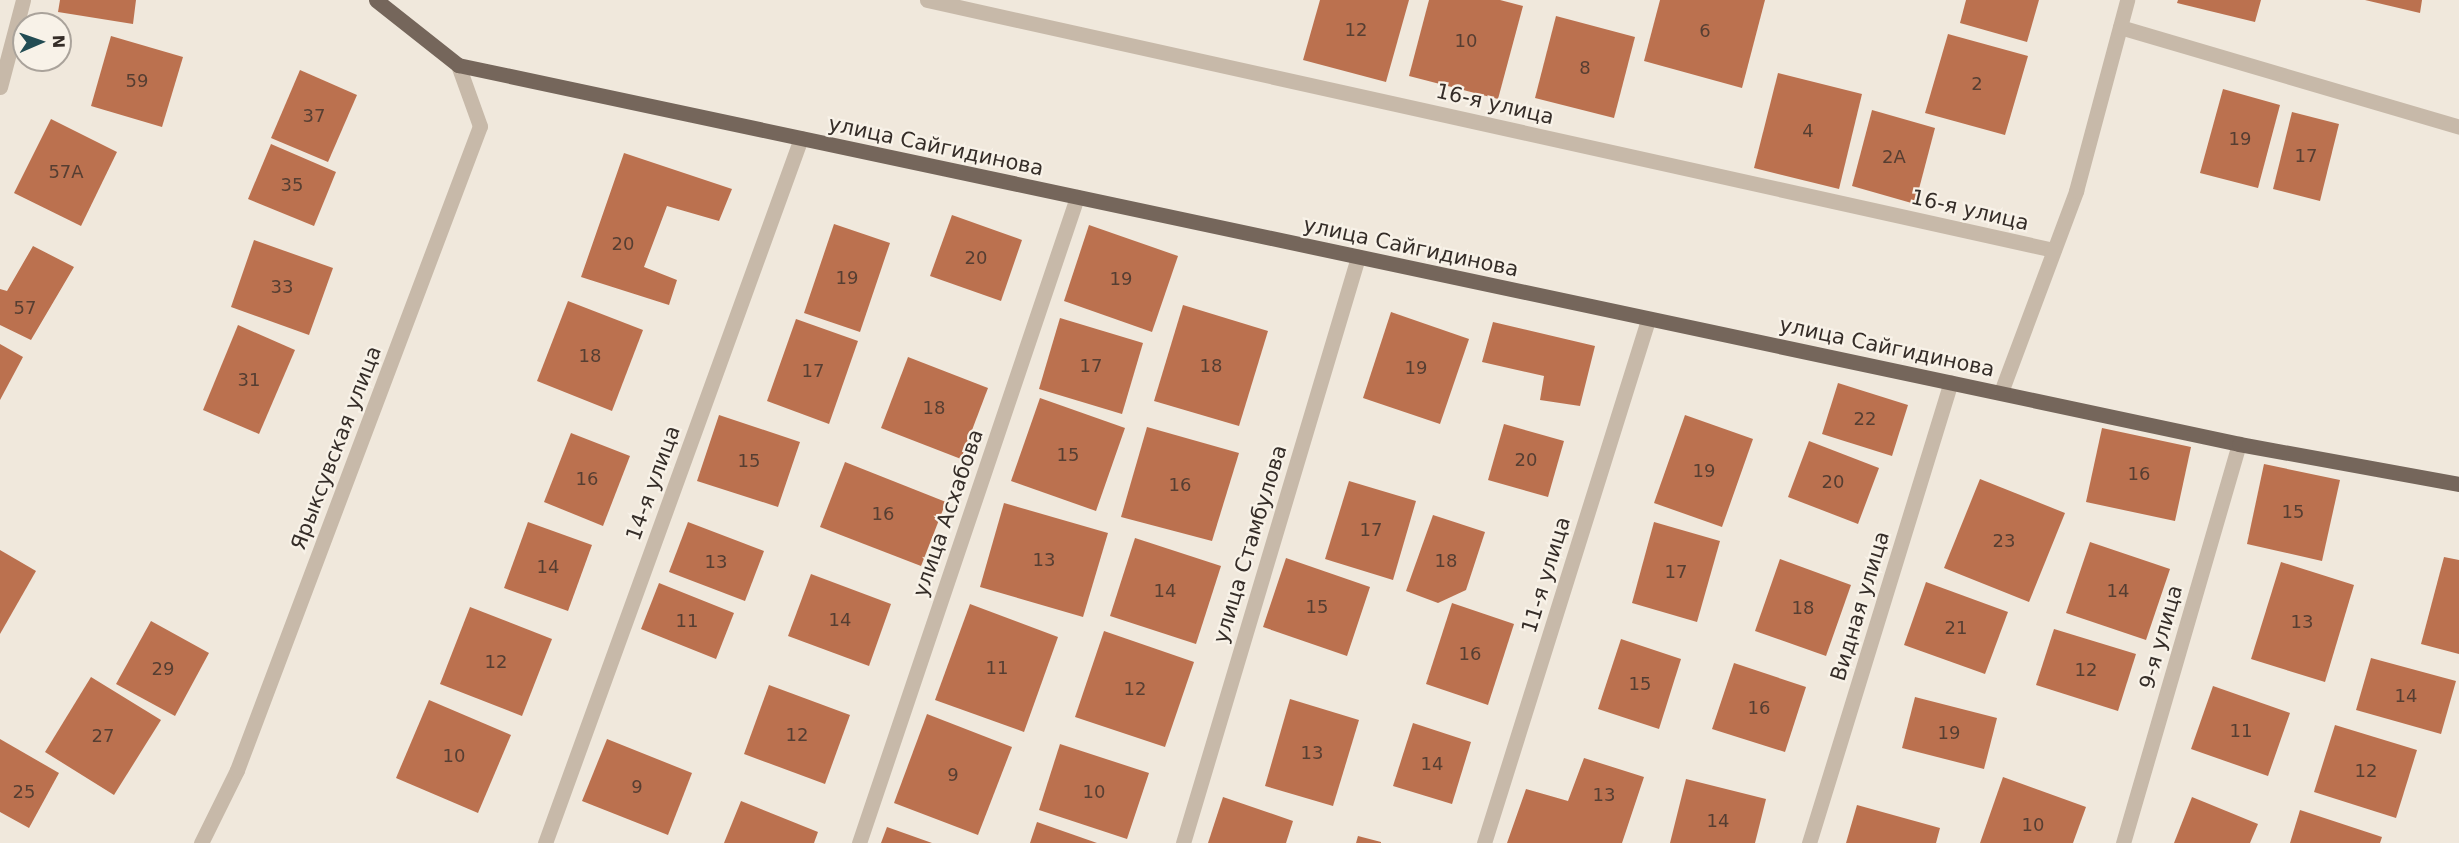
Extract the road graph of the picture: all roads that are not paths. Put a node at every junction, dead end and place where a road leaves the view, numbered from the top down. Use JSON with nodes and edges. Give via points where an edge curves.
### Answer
{"nodes":[{"id":1,"x":23,"y":0,"type":"edge"},
{"id":2,"x":376,"y":0,"type":"edge"},
{"id":3,"x":927,"y":0,"type":"edge"},
{"id":4,"x":2127,"y":0,"type":"edge"},
{"id":5,"x":2120,"y":27,"type":"junction"},
{"id":6,"x":458,"y":65,"type":"junction"},
{"id":7,"x":0,"y":87,"type":"edge"},
{"id":8,"x":2459,"y":127,"type":"edge"},
{"id":9,"x":801,"y":138,"type":"junction"},
{"id":10,"x":1077,"y":197,"type":"junction"},
{"id":11,"x":2054,"y":250,"type":"junction"},
{"id":12,"x":1358,"y":257,"type":"junction"},
{"id":13,"x":1648,"y":320,"type":"junction"},
{"id":14,"x":1950,"y":382,"type":"junction"},
{"id":15,"x":2001,"y":392,"type":"junction"},
{"id":16,"x":2239,"y":444,"type":"junction"},
{"id":17,"x":2459,"y":484,"type":"edge"},
{"id":18,"x":201,"y":843,"type":"edge"},
{"id":19,"x":545,"y":843,"type":"edge"},
{"id":20,"x":859,"y":843,"type":"edge"},
{"id":21,"x":1183,"y":843,"type":"edge"},
{"id":22,"x":1484,"y":843,"type":"edge"},
{"id":23,"x":1809,"y":843,"type":"edge"},
{"id":24,"x":2123,"y":843,"type":"edge"}],
"edges":[{"from":1,"to":7,"type":"street"},
{"from":2,"to":6,"type":"main road","name":"улица Сайгидинова"},
{"from":3,"to":11,"type":"street","name":"16-я улица"},
{"from":4,"to":5,"type":"street"},
{"from":5,"to":8,"type":"street"},
{"from":5,"to":11,"type":"street","via":[[2076,191]]},
{"from":6,"to":9,"type":"main road","name":"улица Сайгидинова"},
{"from":6,"to":18,"type":"street","name":"Ярыксувская улица","via":[[480,126],[237,770]]},
{"from":9,"to":10,"type":"main road","name":"улица Сайгидинова"},
{"from":9,"to":19,"type":"street","name":"14-я улица"},
{"from":10,"to":12,"type":"main road","name":"улица Сайгидинова"},
{"from":10,"to":20,"type":"street","name":"улица Асхабова"},
{"from":11,"to":15,"type":"street"},
{"from":12,"to":13,"type":"main road","name":"улица Сайгидинова"},
{"from":12,"to":21,"type":"street","name":"улица Стамбулова"},
{"from":13,"to":14,"type":"main road","name":"улица Сайгидинова"},
{"from":13,"to":22,"type":"street","name":"11-я улица"},
{"from":14,"to":15,"type":"main road","name":"улица Сайгидинова"},
{"from":14,"to":23,"type":"street","name":"Видная улица"},
{"from":15,"to":16,"type":"main road","name":"улица Сайгидинова"},
{"from":16,"to":17,"type":"main road","name":"улица Сайгидинова"},
{"from":16,"to":24,"type":"street","name":"9-я улица"}]}
